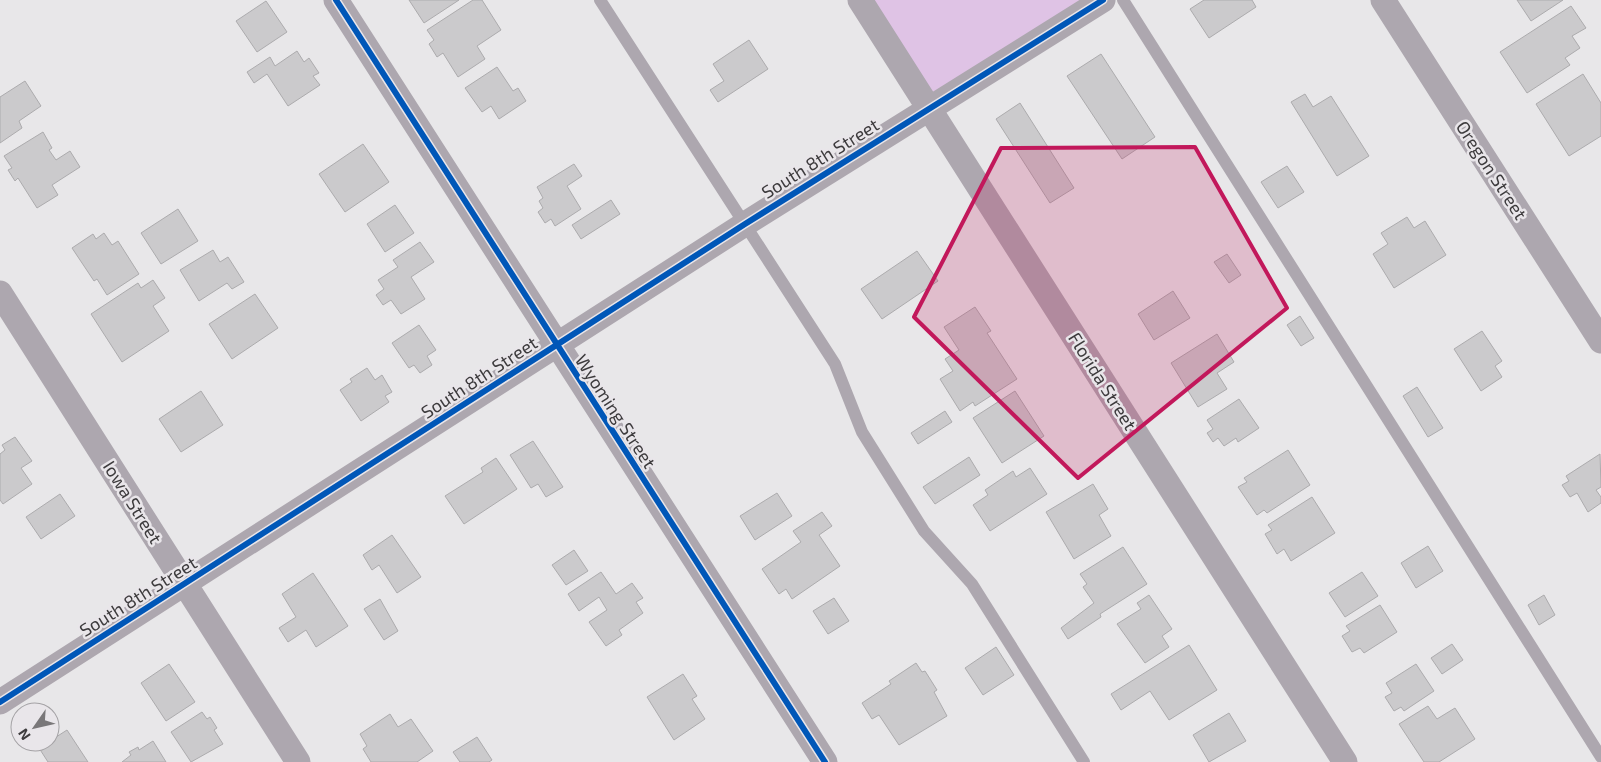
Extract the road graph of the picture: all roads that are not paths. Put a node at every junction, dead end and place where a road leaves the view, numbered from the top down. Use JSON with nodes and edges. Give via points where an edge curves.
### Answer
{"nodes":[{"id":1,"x":336,"y":0,"type":"edge"},
{"id":2,"x":600,"y":0,"type":"edge"},
{"id":3,"x":860,"y":0,"type":"edge"},
{"id":4,"x":1103,"y":0,"type":"edge"},
{"id":5,"x":1123,"y":0,"type":"edge"},
{"id":6,"x":1383,"y":0,"type":"edge"},
{"id":7,"x":929,"y":107,"type":"junction"},
{"id":8,"x":745,"y":224,"type":"junction"},
{"id":9,"x":0,"y":293,"type":"edge"},
{"id":10,"x":1601,"y":341,"type":"edge"},
{"id":11,"x":556,"y":346,"type":"junction"},
{"id":12,"x":185,"y":584,"type":"junction"},
{"id":13,"x":0,"y":702,"type":"edge"},
{"id":14,"x":1601,"y":757,"type":"edge"},
{"id":15,"x":298,"y":762,"type":"edge"},
{"id":16,"x":825,"y":762,"type":"edge"},
{"id":17,"x":1084,"y":762,"type":"edge"},
{"id":18,"x":1345,"y":762,"type":"edge"}],
"edges":[{"from":1,"to":11,"type":"street","name":"Wyoming Street"},
{"from":2,"to":8,"type":"lane"},
{"from":3,"to":7,"type":"street","name":"Florida Street"},
{"from":4,"to":7,"type":"street","name":"South 8th Street"},
{"from":5,"to":14,"type":"lane"},
{"from":6,"to":10,"type":"street","name":"Oregon Street"},
{"from":7,"to":8,"type":"street","name":"South 8th Street"},
{"from":7,"to":18,"type":"street","name":"Florida Street"},
{"from":8,"to":11,"type":"street","name":"South 8th Street"},
{"from":8,"to":17,"type":"lane","via":[[835,364],[862,432],[924,531],[972,584]]},
{"from":9,"to":12,"type":"street","name":"Iowa Street"},
{"from":11,"to":12,"type":"street","name":"South 8th Street"},
{"from":11,"to":16,"type":"street","name":"Wyoming Street"},
{"from":12,"to":13,"type":"street","name":"South 8th Street"},
{"from":12,"to":15,"type":"street","name":"Iowa Street"}]}
